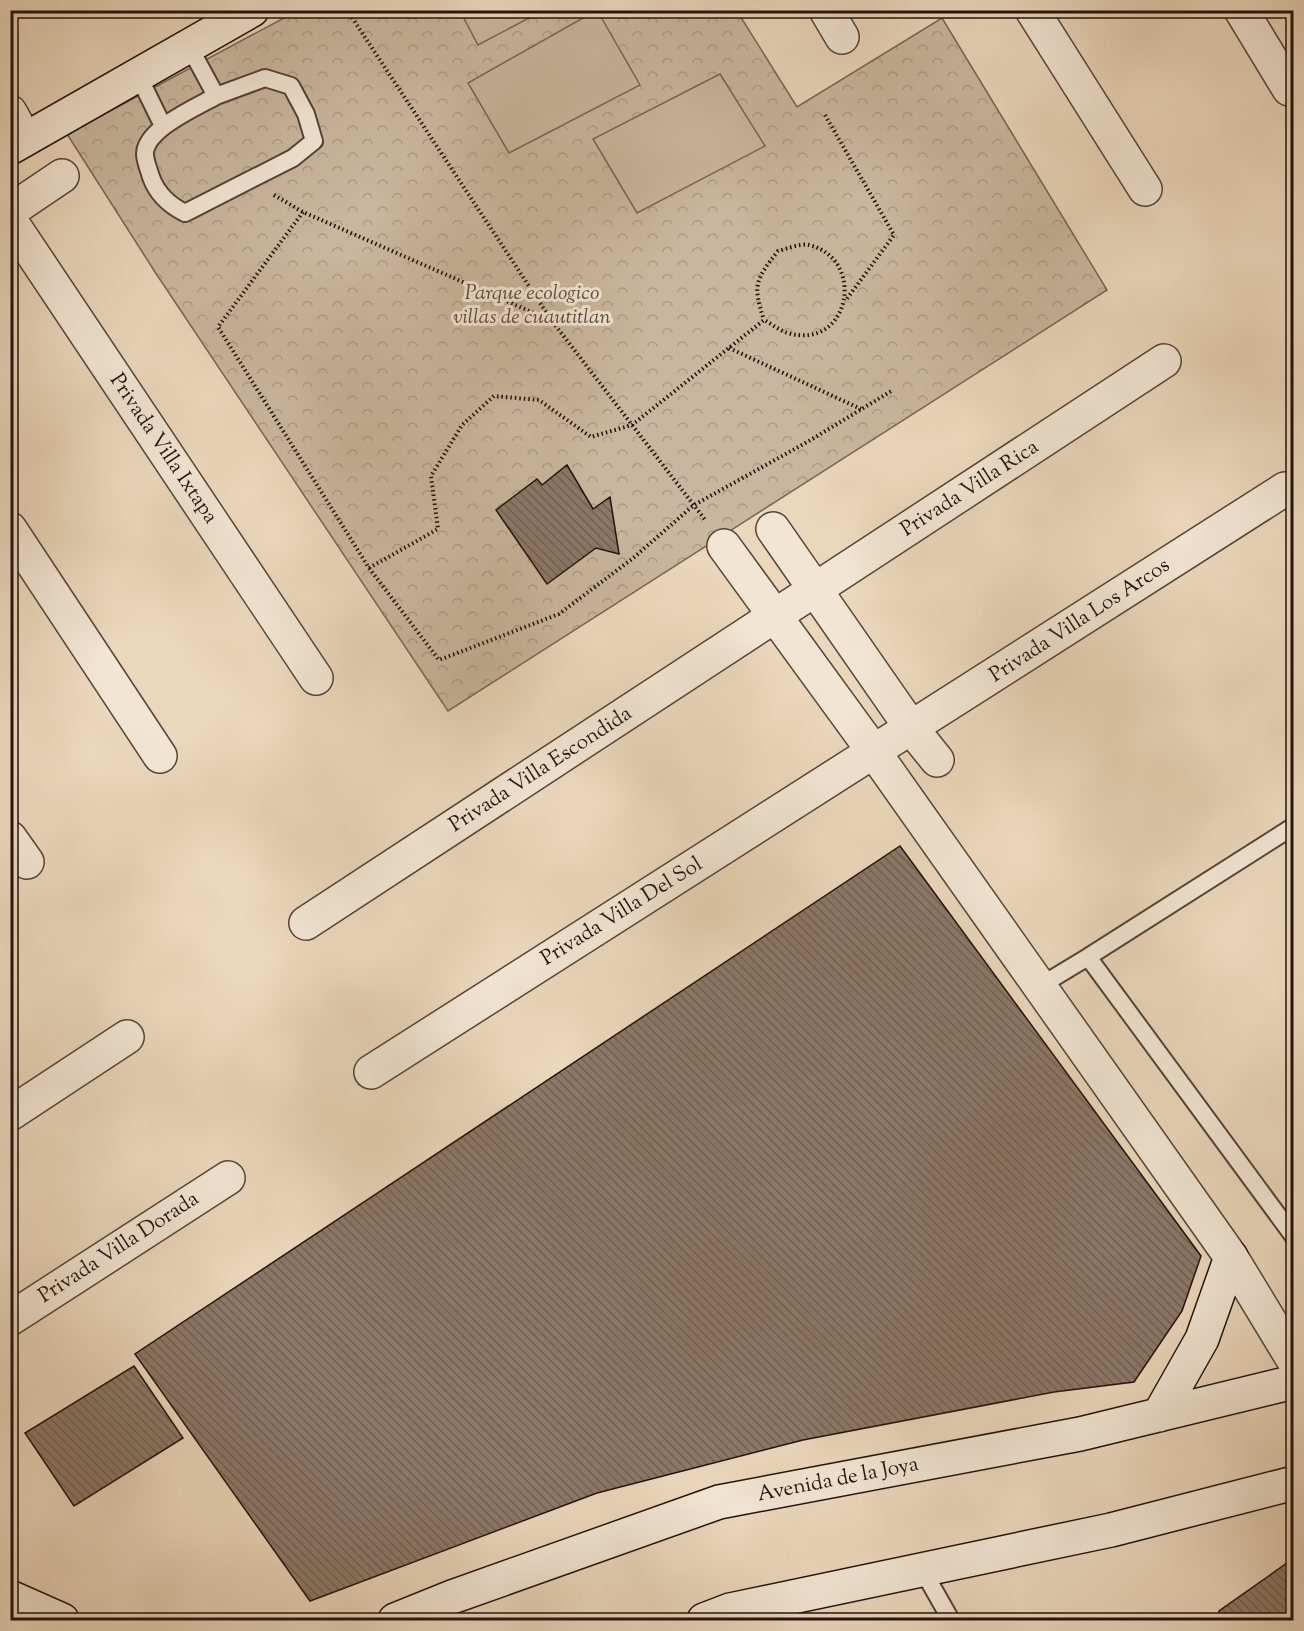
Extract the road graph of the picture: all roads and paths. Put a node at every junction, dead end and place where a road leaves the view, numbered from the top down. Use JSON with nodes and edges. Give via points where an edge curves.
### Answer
{"nodes":[{"id":1,"x":252,"y":10,"type":"edge"},
{"id":2,"x":347,"y":10,"type":"edge"},
{"id":3,"x":1032,"y":10,"type":"edge"},
{"id":4,"x":1241,"y":10,"type":"edge"},
{"id":5,"x":189,"y":46,"type":"junction"},
{"id":6,"x":138,"y":75,"type":"junction"},
{"id":7,"x":1289,"y":89,"type":"dead end"},
{"id":8,"x":216,"y":96,"type":"junction"},
{"id":9,"x":825,"y":115,"type":"dead end"},
{"id":10,"x":163,"y":126,"type":"junction"},
{"id":11,"x":15,"y":133,"type":"edge"},
{"id":12,"x":63,"y":176,"type":"dead end"},
{"id":13,"x":252,"y":179,"type":"junction"},
{"id":14,"x":1145,"y":189,"type":"dead end"},
{"id":15,"x":10,"y":211,"type":"edge"},
{"id":16,"x":303,"y":212,"type":"junction"},
{"id":17,"x":10,"y":220,"type":"edge"},
{"id":18,"x":846,"y":301,"type":"junction"},
{"id":19,"x":764,"y":320,"type":"junction"},
{"id":20,"x":552,"y":321,"type":"junction"},
{"id":21,"x":729,"y":348,"type":"junction"},
{"id":22,"x":1164,"y":361,"type":"dead end"},
{"id":23,"x":893,"y":390,"type":"dead end"},
{"id":24,"x":862,"y":409,"type":"junction"},
{"id":25,"x":632,"y":425,"type":"junction"},
{"id":26,"x":1285,"y":489,"type":"dead end"},
{"id":27,"x":694,"y":505,"type":"junction"},
{"id":28,"x":10,"y":529,"type":"edge"},
{"id":29,"x":773,"y":529,"type":"dead end"},
{"id":30,"x":724,"y":546,"type":"joint"},
{"id":31,"x":369,"y":568,"type":"junction"},
{"id":32,"x":817,"y":590,"type":"junction"},
{"id":33,"x":776,"y":617,"type":"junction"},
{"id":34,"x":316,"y":678,"type":"dead end"},
{"id":35,"x":912,"y":729,"type":"junction"},
{"id":36,"x":874,"y":752,"type":"junction"},
{"id":37,"x":160,"y":756,"type":"dead end"},
{"id":38,"x":937,"y":760,"type":"dead end"},
{"id":39,"x":1293,"y":826,"type":"edge"},
{"id":40,"x":306,"y":923,"type":"dead end"},
{"id":41,"x":1088,"y":957,"type":"junction"},
{"id":42,"x":1040,"y":986,"type":"junction"},
{"id":43,"x":127,"y":1037,"type":"dead end"},
{"id":44,"x":371,"y":1072,"type":"dead end"},
{"id":45,"x":10,"y":1114,"type":"edge"},
{"id":46,"x":228,"y":1178,"type":"dead end"},
{"id":47,"x":1293,"y":1237,"type":"edge"},
{"id":48,"x":1231,"y":1257,"type":"junction"},
{"id":49,"x":10,"y":1319,"type":"edge"},
{"id":50,"x":1293,"y":1361,"type":"edge"},
{"id":51,"x":1293,"y":1382,"type":"edge"},
{"id":52,"x":1159,"y":1415,"type":"junction"},
{"id":53,"x":1293,"y":1484,"type":"edge"},
{"id":54,"x":922,"y":1569,"type":"junction"},
{"id":55,"x":10,"y":1597,"type":"edge"},
{"id":56,"x":452,"y":1597,"type":"junction"},
{"id":57,"x":62,"y":1620,"type":"edge"},
{"id":58,"x":395,"y":1620,"type":"edge"},
{"id":59,"x":428,"y":1620,"type":"edge"},
{"id":60,"x":704,"y":1620,"type":"edge"},
{"id":61,"x":951,"y":1620,"type":"edge"}],
"edges":[{"from":1,"to":5,"type":"street"},
{"from":2,"to":20,"type":"path"},
{"from":3,"to":14,"type":"street"},
{"from":4,"to":7,"type":"street"},
{"from":5,"to":6,"type":"street"},
{"from":5,"to":8,"type":"lane"},
{"from":6,"to":10,"type":"lane"},
{"from":6,"to":11,"type":"street"},
{"from":8,"to":10,"type":"lane"},
{"from":8,"to":13,"type":"lane","via":[[265,78],[291,86],[306,114],[314,141],[293,158]]},
{"from":9,"to":18,"type":"path","via":[[894,235]]},
{"from":10,"to":13,"type":"lane","via":[[147,144],[144,155],[154,185],[170,205],[185,213]]},
{"from":12,"to":15,"type":"street"},
{"from":13,"to":16,"type":"path"},
{"from":16,"to":20,"type":"path"},
{"from":16,"to":31,"type":"path","via":[[218,327]]},
{"from":17,"to":34,"type":"street","name":"Privada Villa Ixtapa"},
{"from":18,"to":19,"type":"path","via":[[832,327],[810,336],[788,333]]},
{"from":18,"to":19,"type":"path","via":[[843,273],[829,255],[808,244],[778,251],[758,275],[757,300]]},
{"from":19,"to":21,"type":"path"},
{"from":20,"to":25,"type":"path"},
{"from":21,"to":24,"type":"path"},
{"from":21,"to":25,"type":"path"},
{"from":22,"to":32,"type":"street","name":"Privada Villa Rica"},
{"from":23,"to":24,"type":"path"},
{"from":24,"to":27,"type":"path"},
{"from":25,"to":27,"type":"path"},
{"from":25,"to":31,"type":"path","via":[[591,437],[539,400],[494,396],[462,424],[431,477],[438,529]]},
{"from":26,"to":35,"type":"street","name":"Privada Villa Los Arcos"},
{"from":27,"to":30,"type":"path"},
{"from":27,"to":31,"type":"path","via":[[633,560],[559,614],[439,660]]},
{"from":28,"to":37,"type":"street"},
{"from":29,"to":32,"type":"street"},
{"from":30,"to":33,"type":"street"},
{"from":32,"to":33,"type":"street","name":"Privada Villa Rica"},
{"from":32,"to":35,"type":"street"},
{"from":33,"to":36,"type":"street"},
{"from":33,"to":40,"type":"street","name":"Privada Villa Escondida"},
{"from":35,"to":36,"type":"street","name":"Privada Villa Los Arcos"},
{"from":35,"to":38,"type":"street"},
{"from":36,"to":42,"type":"street"},
{"from":36,"to":44,"type":"street","name":"Privada Villa Del Sol"},
{"from":39,"to":41,"type":"lane"},
{"from":41,"to":42,"type":"lane"},
{"from":41,"to":47,"type":"lane"},
{"from":42,"to":48,"type":"street"},
{"from":43,"to":45,"type":"street"},
{"from":46,"to":49,"type":"street","name":"Privada Villa Dorada"},
{"from":48,"to":50,"type":"street"},
{"from":48,"to":52,"type":"street","via":[[1202,1339]]},
{"from":51,"to":52,"type":"street","name":"Avenida de la Joya"},
{"from":52,"to":56,"type":"street","name":"Avenida de la Joya","via":[[1080,1434],[719,1502]]},
{"from":53,"to":54,"type":"street","via":[[1111,1530]]},
{"from":54,"to":60,"type":"street","via":[[730,1610]]},
{"from":54,"to":61,"type":"lane"},
{"from":55,"to":57,"type":"street"},
{"from":56,"to":58,"type":"street","name":"Avenida de la Joya"},
{"from":56,"to":59,"type":"street"}]}
